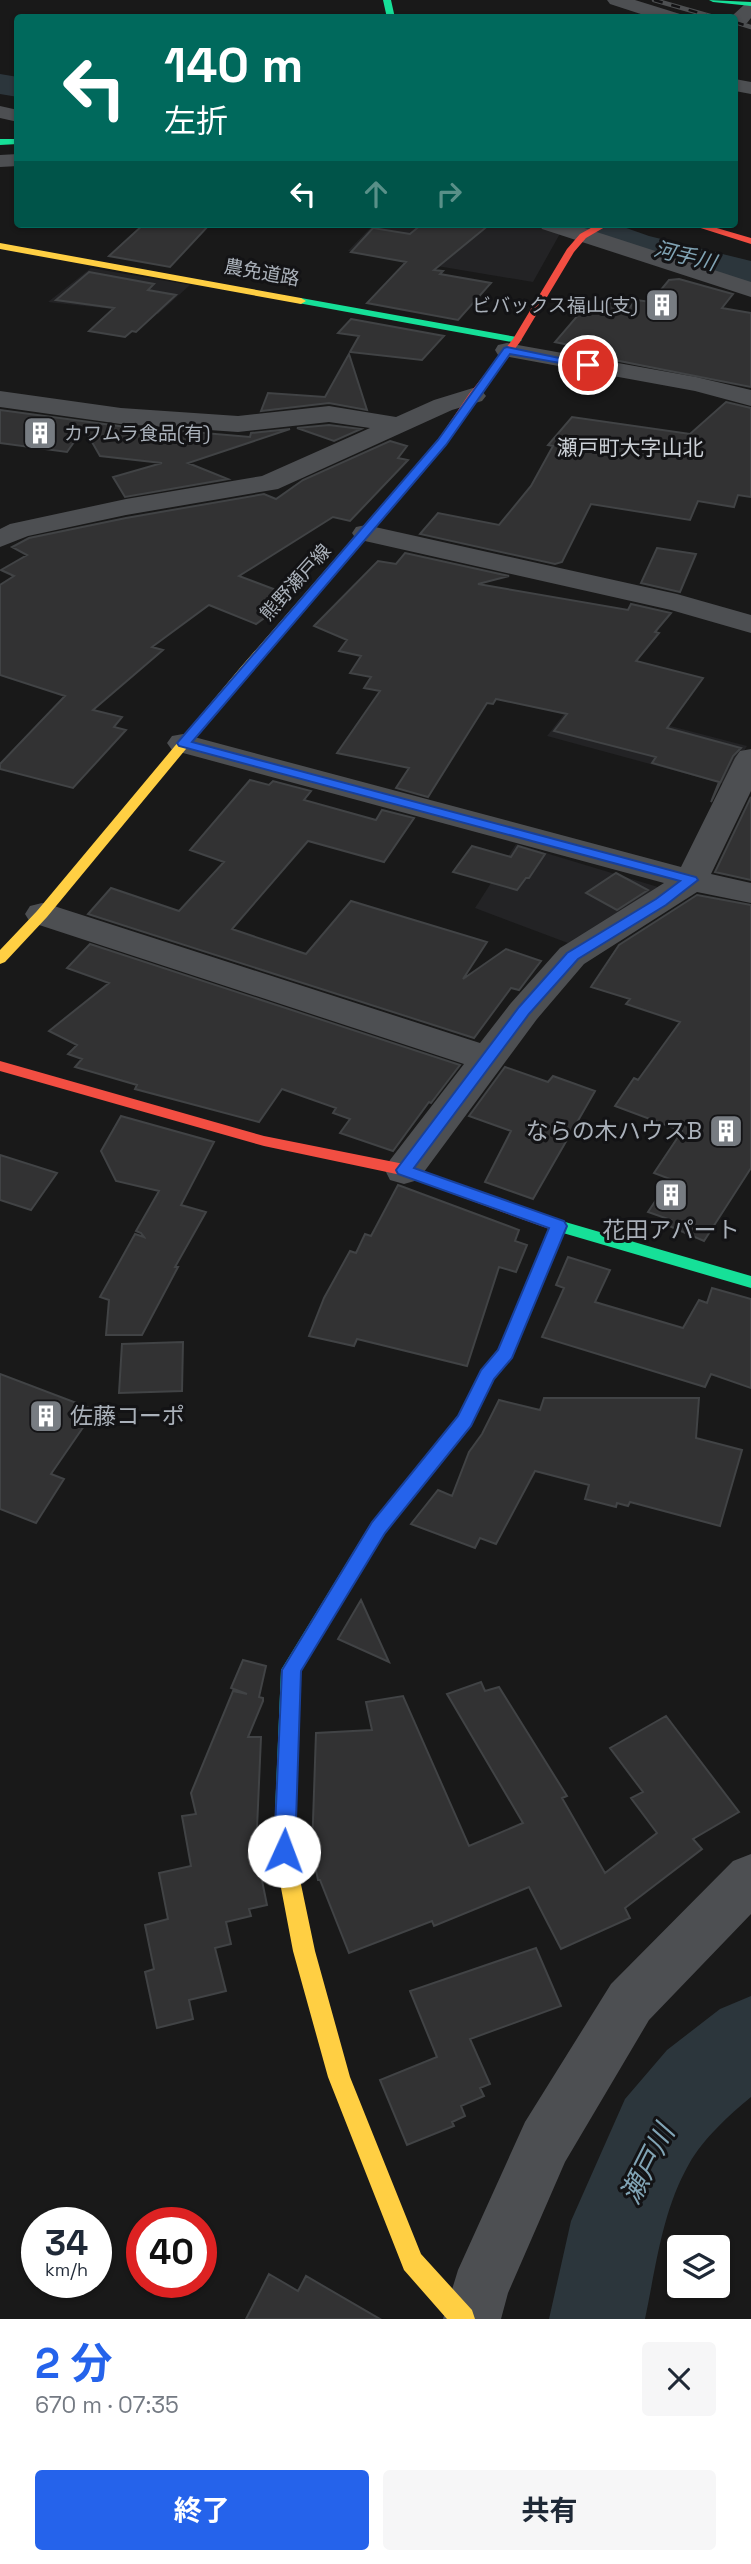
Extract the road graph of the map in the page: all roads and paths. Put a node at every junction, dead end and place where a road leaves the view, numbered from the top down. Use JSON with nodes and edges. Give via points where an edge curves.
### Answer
{"nodes":[{"id":1,"x":616,"y":0,"type":"edge"},
{"id":2,"x":713,"y":0,"type":"edge"},
{"id":3,"x":747,"y":10,"type":"edge"},
{"id":4,"x":660,"y":14,"type":"edge"},
{"id":5,"x":561,"y":228,"type":"edge"},
{"id":6,"x":598,"y":228,"type":"edge"},
{"id":7,"x":707,"y":228,"type":"edge"},
{"id":8,"x":583,"y":236,"type":"junction"},
{"id":9,"x":751,"y":241,"type":"edge"},
{"id":10,"x":0,"y":246,"type":"edge"},
{"id":11,"x":751,"y":290,"type":"edge"},
{"id":12,"x":512,"y":345,"type":"junction"},
{"id":13,"x":473,"y":396,"type":"junction"},
{"id":14,"x":751,"y":398,"type":"edge"},
{"id":15,"x":0,"y":399,"type":"edge"},
{"id":16,"x":400,"y":425,"type":"junction"},
{"id":17,"x":366,"y":533,"type":"junction"},
{"id":18,"x":0,"y":539,"type":"edge"},
{"id":19,"x":751,"y":624,"type":"edge"},
{"id":20,"x":183,"y":743,"type":"junction"},
{"id":21,"x":751,"y":758,"type":"edge"},
{"id":22,"x":691,"y":880,"type":"junction"},
{"id":23,"x":751,"y":893,"type":"edge"},
{"id":24,"x":42,"y":914,"type":"junction"},
{"id":25,"x":0,"y":959,"type":"edge"},
{"id":26,"x":488,"y":1059,"type":"junction"},
{"id":27,"x":0,"y":1066,"type":"edge"},
{"id":28,"x":404,"y":1170,"type":"junction"},
{"id":29,"x":558,"y":1226,"type":"junction"},
{"id":30,"x":751,"y":1282,"type":"edge"},
{"id":31,"x":751,"y":1878,"type":"edge"},
{"id":32,"x":463,"y":2319,"type":"edge"},
{"id":33,"x":472,"y":2319,"type":"edge"}],
"edges":[{"from":1,"to":4,"type":"street"},
{"from":2,"to":3,"type":"main road"},
{"from":5,"to":8,"type":"street"},
{"from":6,"to":8,"type":"main road","name":"熊野瀬戸線"},
{"from":7,"to":9,"type":"main road"},
{"from":8,"to":11,"type":"street"},
{"from":8,"to":12,"type":"main road","name":"熊野瀬戸線"},
{"from":10,"to":12,"type":"main road","name":"農免道路"},
{"from":12,"to":13,"type":"main road","name":"熊野瀬戸線"},
{"from":12,"to":14,"type":"street"},
{"from":13,"to":16,"type":"street"},
{"from":13,"to":17,"type":"main road","name":"熊野瀬戸線","via":[[442,442]]},
{"from":15,"to":16,"type":"street","via":[[147,418],[238,424],[329,414]]},
{"from":16,"to":18,"type":"street","via":[[269,483],[126,507],[20,530]]},
{"from":17,"to":19,"type":"street"},
{"from":17,"to":20,"type":"main road","name":"熊野瀬戸線"},
{"from":20,"to":22,"type":"street"},
{"from":20,"to":24,"type":"main road","name":"熊野瀬戸線"},
{"from":21,"to":22,"type":"street"},
{"from":22,"to":23,"type":"street"},
{"from":22,"to":26,"type":"street","via":[[572,956]]},
{"from":24,"to":25,"type":"main road","name":"熊野瀬戸線"},
{"from":24,"to":26,"type":"street"},
{"from":26,"to":28,"type":"street"},
{"from":27,"to":28,"type":"main road","via":[[264,1141]]},
{"from":28,"to":29,"type":"main road"},
{"from":29,"to":30,"type":"main road"},
{"from":29,"to":32,"type":"main road","via":[[505,1353],[487,1375],[465,1421],[378,1528],[291,1670],[284,1851],[304,1951],[339,2077],[412,2262]]},
{"from":31,"to":33,"type":"street","via":[[630,2002],[545,2142],[479,2291]]}]}
